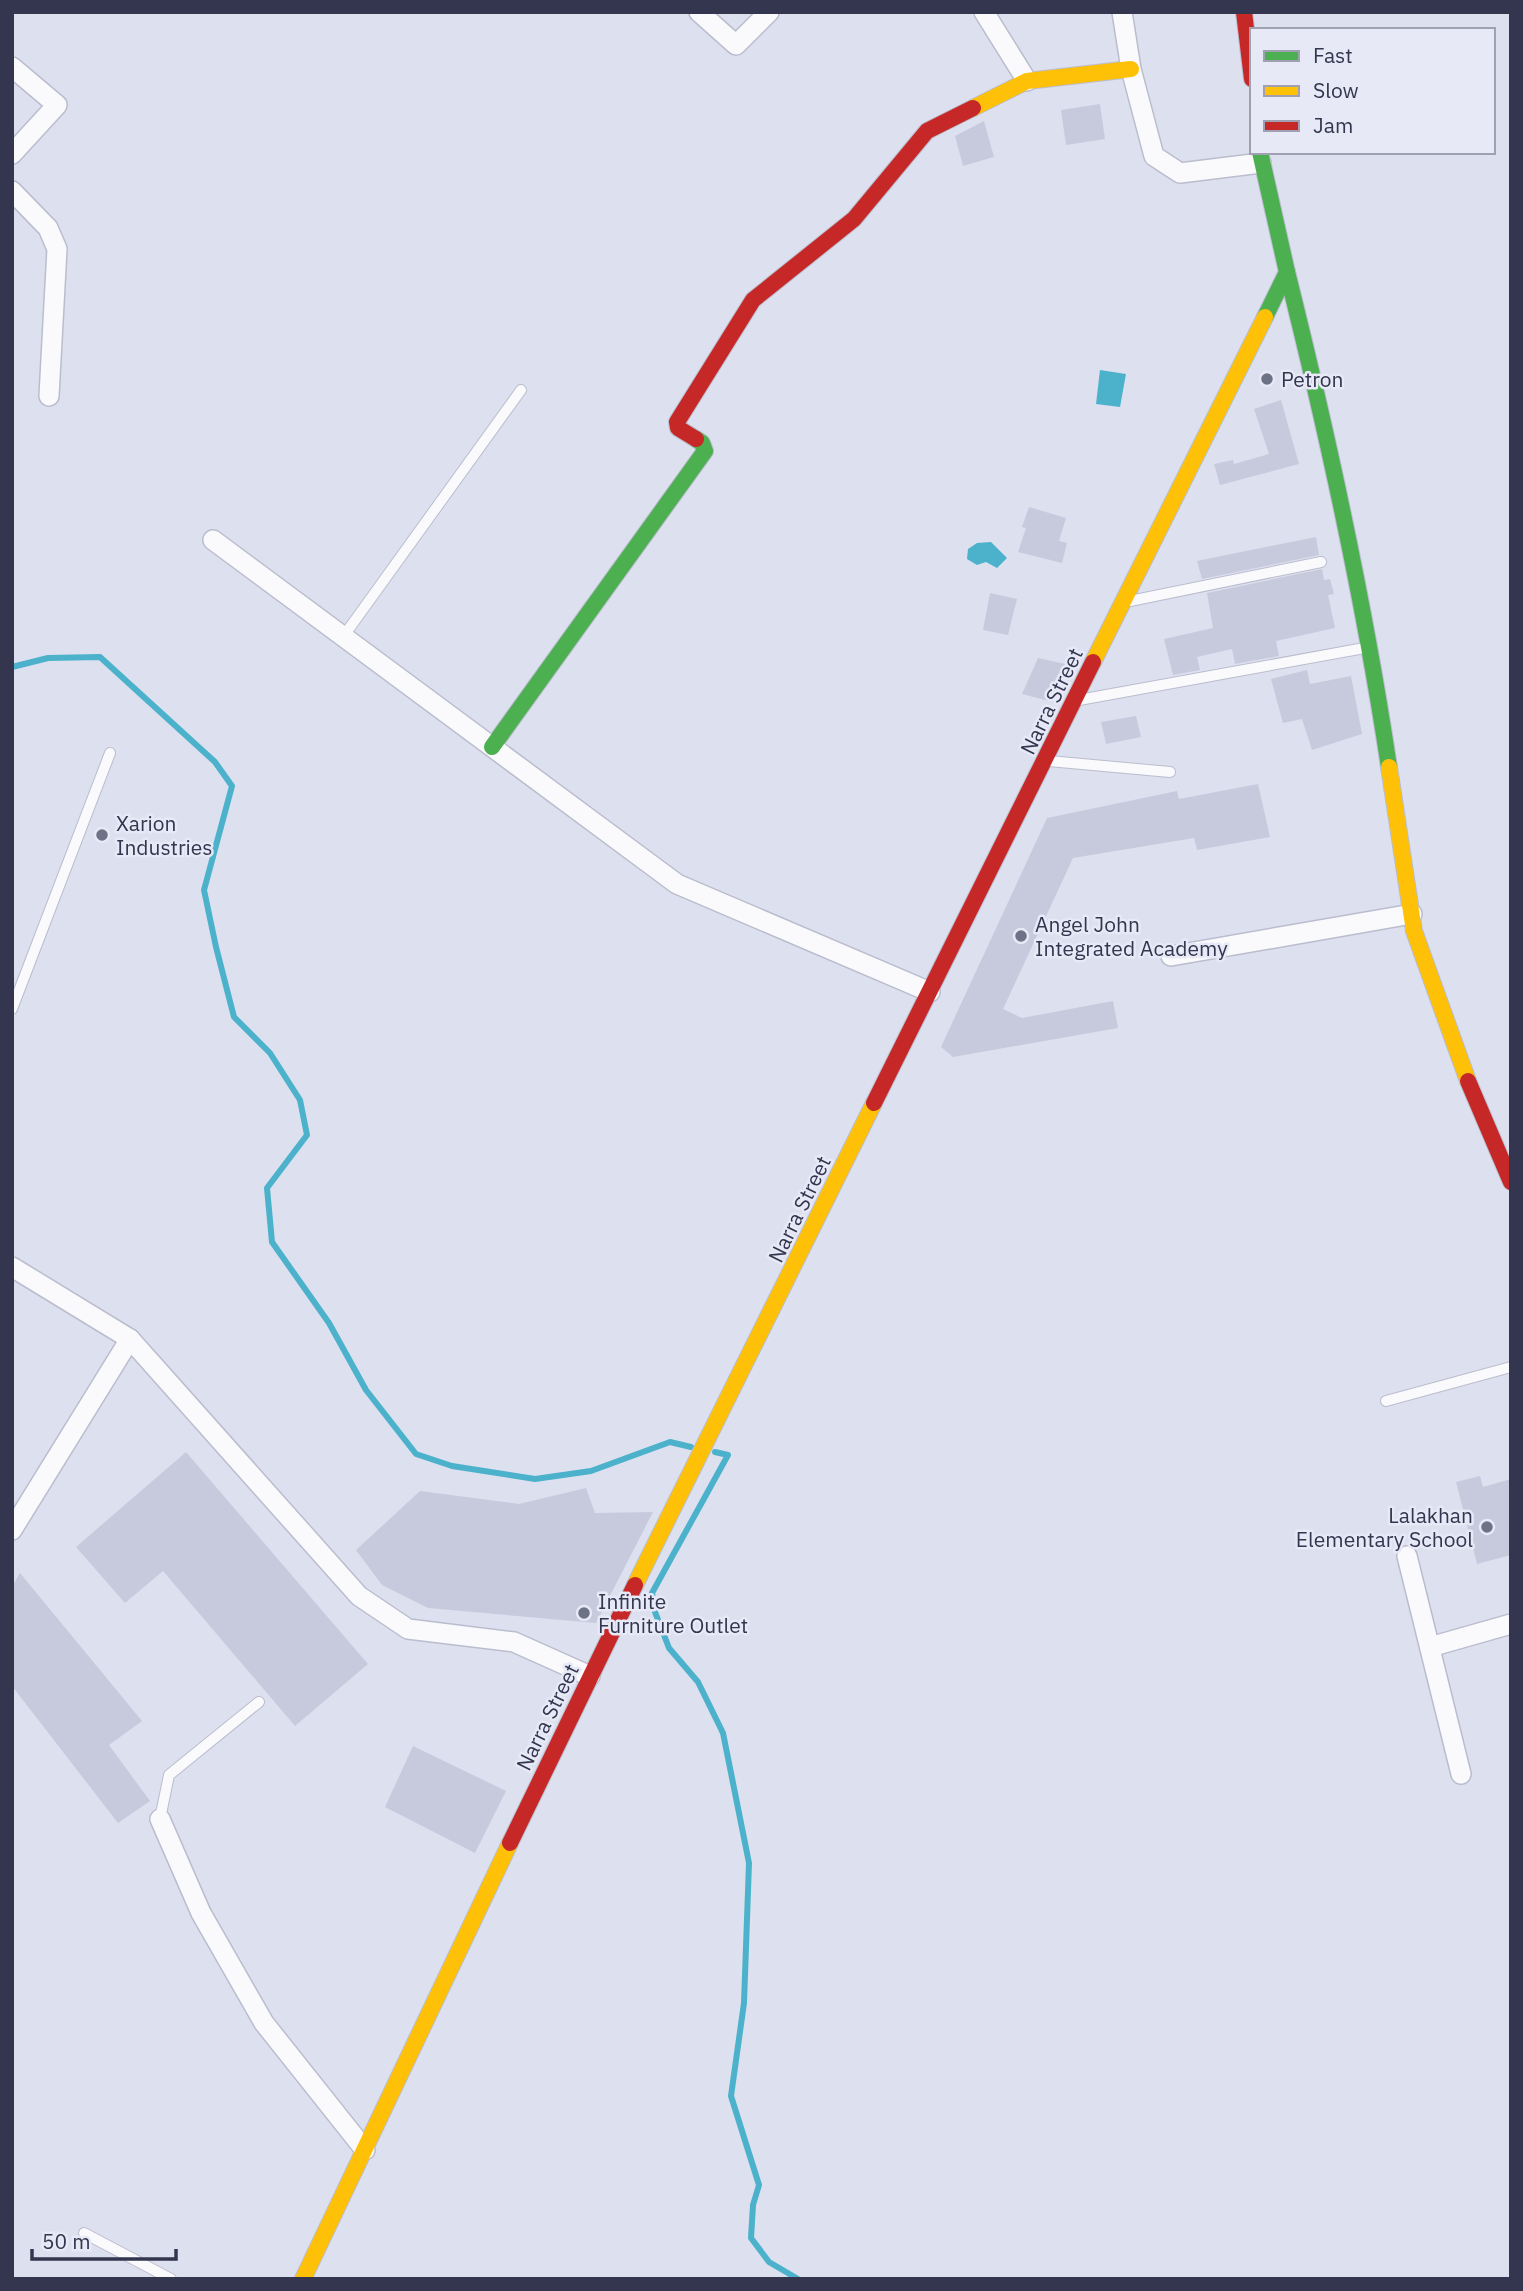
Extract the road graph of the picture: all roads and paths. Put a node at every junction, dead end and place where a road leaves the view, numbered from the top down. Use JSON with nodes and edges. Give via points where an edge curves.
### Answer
{"nodes":[{"id":1,"x":699,"y":12,"type":"edge"},
{"id":2,"x":769,"y":12,"type":"edge"},
{"id":3,"x":984,"y":12,"type":"edge"},
{"id":4,"x":1122,"y":12,"type":"edge"},
{"id":5,"x":1244,"y":12,"type":"edge"},
{"id":6,"x":1250,"y":62,"type":"edge"},
{"id":7,"x":12,"y":67,"type":"edge"},
{"id":8,"x":1131,"y":69,"type":"junction"},
{"id":9,"x":1027,"y":81,"type":"junction"},
{"id":10,"x":12,"y":154,"type":"edge"},
{"id":11,"x":1261,"y":157,"type":"edge"},
{"id":12,"x":12,"y":191,"type":"edge"},
{"id":13,"x":1287,"y":272,"type":"junction"},
{"id":14,"x":521,"y":390,"type":"dead end"},
{"id":15,"x":49,"y":396,"type":"dead end"},
{"id":16,"x":213,"y":540,"type":"dead end"},
{"id":17,"x":1321,"y":562,"type":"dead end"},
{"id":18,"x":1124,"y":602,"type":"junction"},
{"id":19,"x":343,"y":637,"type":"junction"},
{"id":20,"x":1371,"y":646,"type":"junction"},
{"id":21,"x":1075,"y":701,"type":"junction"},
{"id":22,"x":492,"y":747,"type":"junction"},
{"id":23,"x":110,"y":753,"type":"dead end"},
{"id":24,"x":1045,"y":760,"type":"junction"},
{"id":25,"x":1170,"y":772,"type":"dead end"},
{"id":26,"x":1412,"y":914,"type":"junction"},
{"id":27,"x":1171,"y":956,"type":"dead end"},
{"id":28,"x":930,"y":992,"type":"junction"},
{"id":29,"x":12,"y":1009,"type":"edge"},
{"id":30,"x":1511,"y":1182,"type":"edge"},
{"id":31,"x":12,"y":1267,"type":"edge"},
{"id":32,"x":130,"y":1339,"type":"junction"},
{"id":33,"x":1511,"y":1367,"type":"edge"},
{"id":34,"x":1386,"y":1401,"type":"dead end"},
{"id":35,"x":12,"y":1530,"type":"edge"},
{"id":36,"x":1407,"y":1556,"type":"dead end"},
{"id":37,"x":1511,"y":1624,"type":"edge"},
{"id":38,"x":1430,"y":1647,"type":"junction"},
{"id":39,"x":590,"y":1676,"type":"junction"},
{"id":40,"x":259,"y":1702,"type":"dead end"},
{"id":41,"x":1461,"y":1774,"type":"dead end"},
{"id":42,"x":160,"y":1819,"type":"joint"},
{"id":43,"x":365,"y":2150,"type":"junction"},
{"id":44,"x":84,"y":2233,"type":"dead end"},
{"id":45,"x":171,"y":2279,"type":"edge"},
{"id":46,"x":303,"y":2279,"type":"edge"}],
"edges":[{"from":1,"to":2,"type":"street","via":[[736,45]]},
{"from":3,"to":9,"type":"street"},
{"from":4,"to":8,"type":"street"},
{"from":5,"to":6,"type":"main road"},
{"from":7,"to":10,"type":"street","via":[[57,105]]},
{"from":8,"to":9,"type":"main road"},
{"from":8,"to":11,"type":"street","via":[[1154,156],[1181,173]]},
{"from":9,"to":22,"type":"main road","via":[[927,131],[853,219],[753,300],[677,422],[678,428],[702,443],[705,452]]},
{"from":11,"to":13,"type":"main road"},
{"from":12,"to":15,"type":"street","via":[[48,228],[57,249]]},
{"from":13,"to":18,"type":"main road","name":"Narra Street"},
{"from":13,"to":20,"type":"main road","via":[[1333,456]]},
{"from":14,"to":19,"type":"lane"},
{"from":16,"to":19,"type":"street"},
{"from":17,"to":18,"type":"lane"},
{"from":18,"to":21,"type":"main road","name":"Narra Street"},
{"from":19,"to":22,"type":"street"},
{"from":20,"to":21,"type":"lane"},
{"from":20,"to":26,"type":"main road"},
{"from":21,"to":24,"type":"main road","name":"Narra Street"},
{"from":22,"to":28,"type":"street","via":[[677,884]]},
{"from":23,"to":29,"type":"lane"},
{"from":24,"to":25,"type":"lane"},
{"from":24,"to":28,"type":"main road","name":"Narra Street"},
{"from":26,"to":27,"type":"street"},
{"from":26,"to":30,"type":"main road","via":[[1414,931],[1478,1110]]},
{"from":28,"to":39,"type":"main road","name":"Narra Street"},
{"from":31,"to":32,"type":"street"},
{"from":32,"to":35,"type":"street"},
{"from":32,"to":39,"type":"street","via":[[359,1596],[408,1629],[514,1642]]},
{"from":33,"to":34,"type":"lane"},
{"from":36,"to":38,"type":"street"},
{"from":37,"to":38,"type":"street"},
{"from":38,"to":41,"type":"street"},
{"from":39,"to":43,"type":"main road","name":"Narra Street"},
{"from":40,"to":42,"type":"lane","via":[[169,1774]]},
{"from":42,"to":43,"type":"street","via":[[201,1913],[264,2023]]},
{"from":43,"to":46,"type":"main road","name":"Narra Street"},
{"from":44,"to":45,"type":"lane"}]}
